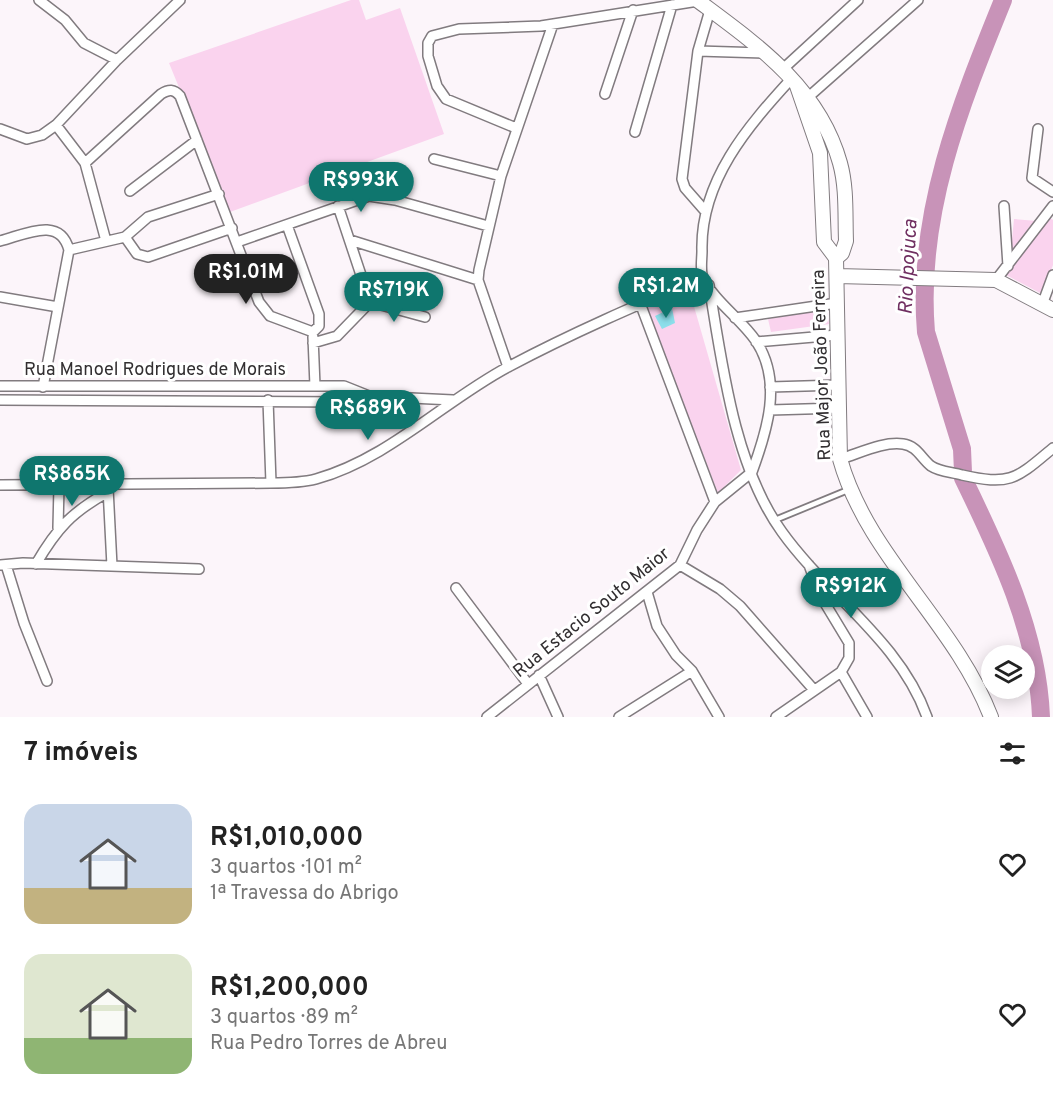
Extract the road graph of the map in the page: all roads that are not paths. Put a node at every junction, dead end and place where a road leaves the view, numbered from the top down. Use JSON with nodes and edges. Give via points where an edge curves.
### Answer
{"nodes":[{"id":1,"x":39,"y":0,"type":"edge"},
{"id":2,"x":858,"y":0,"type":"edge"},
{"id":3,"x":918,"y":0,"type":"edge"},
{"id":4,"x":697,"y":1,"type":"edge"},
{"id":5,"x":175,"y":2,"type":"edge"},
{"id":6,"x":672,"y":5,"type":"junction"},
{"id":7,"x":633,"y":10,"type":"junction"},
{"id":8,"x":710,"y":10,"type":"junction"},
{"id":9,"x":553,"y":24,"type":"junction"},
{"id":10,"x":698,"y":51,"type":"junction"},
{"id":11,"x":767,"y":53,"type":"junction"},
{"id":12,"x":117,"y":60,"type":"junction"},
{"id":13,"x":791,"y":77,"type":"junction"},
{"id":14,"x":605,"y":94,"type":"dead end"},
{"id":15,"x":805,"y":100,"type":"junction"},
{"id":16,"x":56,"y":125,"type":"junction"},
{"id":17,"x":516,"y":128,"type":"junction"},
{"id":18,"x":0,"y":129,"type":"edge"},
{"id":19,"x":1038,"y":129,"type":"dead end"},
{"id":20,"x":634,"y":132,"type":"dead end"},
{"id":21,"x":197,"y":140,"type":"junction"},
{"id":22,"x":434,"y":159,"type":"dead end"},
{"id":23,"x":85,"y":163,"type":"junction"},
{"id":24,"x":501,"y":176,"type":"junction"},
{"id":25,"x":130,"y":191,"type":"dead end"},
{"id":26,"x":1053,"y":192,"type":"edge"},
{"id":27,"x":219,"y":194,"type":"junction"},
{"id":28,"x":844,"y":201,"type":"junction"},
{"id":29,"x":822,"y":204,"type":"junction"},
{"id":30,"x":338,"y":206,"type":"junction"},
{"id":31,"x":1004,"y":206,"type":"dead end"},
{"id":32,"x":1052,"y":211,"type":"edge"},
{"id":33,"x":706,"y":212,"type":"junction"},
{"id":34,"x":287,"y":225,"type":"junction"},
{"id":35,"x":488,"y":226,"type":"junction"},
{"id":36,"x":232,"y":228,"type":"junction"},
{"id":37,"x":125,"y":237,"type":"junction"},
{"id":38,"x":350,"y":240,"type":"junction"},
{"id":39,"x":0,"y":242,"type":"edge"},
{"id":40,"x":106,"y":242,"type":"junction"},
{"id":41,"x":237,"y":242,"type":"junction"},
{"id":42,"x":68,"y":246,"type":"junction"},
{"id":43,"x":836,"y":258,"type":"junction"},
{"id":44,"x":1008,"y":266,"type":"junction"},
{"id":45,"x":1053,"y":275,"type":"edge"},
{"id":46,"x":837,"y":276,"type":"junction"},
{"id":47,"x":703,"y":277,"type":"junction"},
{"id":48,"x":478,"y":280,"type":"junction"},
{"id":49,"x":996,"y":280,"type":"junction"},
{"id":50,"x":709,"y":285,"type":"junction"},
{"id":51,"x":0,"y":297,"type":"edge"},
{"id":52,"x":370,"y":302,"type":"junction"},
{"id":53,"x":640,"y":303,"type":"junction"},
{"id":54,"x":837,"y":303,"type":"junction"},
{"id":55,"x":58,"y":307,"type":"junction"},
{"id":56,"x":1048,"y":307,"type":"edge"},
{"id":57,"x":425,"y":317,"type":"dead end"},
{"id":58,"x":735,"y":318,"type":"junction"},
{"id":59,"x":313,"y":332,"type":"junction"},
{"id":60,"x":837,"y":335,"type":"junction"},
{"id":61,"x":756,"y":342,"type":"junction"},
{"id":62,"x":313,"y":343,"type":"junction"},
{"id":63,"x":508,"y":367,"type":"junction"},
{"id":64,"x":262,"y":384,"type":"junction"},
{"id":65,"x":839,"y":385,"type":"junction"},
{"id":66,"x":0,"y":386,"type":"edge"},
{"id":67,"x":179,"y":386,"type":"junction"},
{"id":68,"x":315,"y":386,"type":"junction"},
{"id":69,"x":43,"y":387,"type":"junction"},
{"id":70,"x":770,"y":387,"type":"junction"},
{"id":71,"x":369,"y":396,"type":"junction"},
{"id":72,"x":0,"y":400,"type":"edge"},
{"id":73,"x":178,"y":400,"type":"junction"},
{"id":74,"x":265,"y":400,"type":"junction"},
{"id":75,"x":453,"y":400,"type":"junction"},
{"id":76,"x":840,"y":408,"type":"junction"},
{"id":77,"x":771,"y":410,"type":"junction"},
{"id":78,"x":1053,"y":450,"type":"edge"},
{"id":79,"x":840,"y":459,"type":"junction"},
{"id":80,"x":752,"y":472,"type":"junction"},
{"id":81,"x":270,"y":483,"type":"junction"},
{"id":82,"x":0,"y":485,"type":"edge"},
{"id":83,"x":59,"y":486,"type":"junction"},
{"id":84,"x":108,"y":488,"type":"junction"},
{"id":85,"x":848,"y":490,"type":"junction"},
{"id":86,"x":715,"y":502,"type":"junction"},
{"id":87,"x":775,"y":520,"type":"junction"},
{"id":88,"x":58,"y":528,"type":"junction"},
{"id":89,"x":36,"y":564,"type":"junction"},
{"id":90,"x":3,"y":565,"type":"edge"},
{"id":91,"x":680,"y":565,"type":"junction"},
{"id":92,"x":809,"y":565,"type":"junction"},
{"id":93,"x":111,"y":566,"type":"junction"},
{"id":94,"x":199,"y":569,"type":"dead end"},
{"id":95,"x":456,"y":588,"type":"dead end"},
{"id":96,"x":647,"y":592,"type":"junction"},
{"id":97,"x":692,"y":670,"type":"junction"},
{"id":98,"x":841,"y":672,"type":"junction"},
{"id":99,"x":539,"y":675,"type":"junction"},
{"id":100,"x":47,"y":681,"type":"dead end"},
{"id":101,"x":528,"y":684,"type":"junction"},
{"id":102,"x":814,"y":690,"type":"junction"},
{"id":103,"x":487,"y":717,"type":"edge"},
{"id":104,"x":558,"y":717,"type":"edge"},
{"id":105,"x":619,"y":717,"type":"edge"},
{"id":106,"x":718,"y":717,"type":"edge"},
{"id":107,"x":776,"y":717,"type":"edge"},
{"id":108,"x":867,"y":717,"type":"edge"},
{"id":109,"x":927,"y":717,"type":"edge"},
{"id":110,"x":991,"y":717,"type":"edge"}],
"edges":[{"from":1,"to":12,"type":"street","via":[[65,20],[84,43]]},
{"from":2,"to":13,"type":"street"},
{"from":3,"to":15,"type":"street"},
{"from":4,"to":6,"type":"street"},
{"from":4,"to":8,"type":"main road"},
{"from":5,"to":12,"type":"street"},
{"from":6,"to":7,"type":"street"},
{"from":6,"to":20,"type":"street"},
{"from":7,"to":9,"type":"street"},
{"from":7,"to":14,"type":"street"},
{"from":8,"to":10,"type":"street"},
{"from":8,"to":11,"type":"main road"},
{"from":9,"to":17,"type":"street"},
{"from":9,"to":17,"type":"street","via":[[459,29],[432,36],[428,43],[437,86],[450,103]]},
{"from":10,"to":11,"type":"street"},
{"from":10,"to":33,"type":"street","via":[[682,179]]},
{"from":11,"to":13,"type":"main road"},
{"from":12,"to":16,"type":"street"},
{"from":13,"to":15,"type":"main road","name":"Rua Major João Ferreira"},
{"from":13,"to":33,"type":"street","via":[[753,121],[729,157]]},
{"from":15,"to":28,"type":"main road","name":"Rua Major João Ferreira","via":[[840,163]]},
{"from":15,"to":29,"type":"main road","name":"Rua Major João Ferreira","via":[[820,153]]},
{"from":16,"to":18,"type":"street","via":[[27,139]]},
{"from":16,"to":23,"type":"street"},
{"from":17,"to":24,"type":"street"},
{"from":19,"to":26,"type":"street","via":[[1032,178]]},
{"from":21,"to":23,"type":"street","via":[[180,96],[171,90],[161,94]]},
{"from":21,"to":25,"type":"street"},
{"from":21,"to":27,"type":"street"},
{"from":22,"to":24,"type":"street"},
{"from":23,"to":40,"type":"street"},
{"from":24,"to":35,"type":"street"},
{"from":27,"to":36,"type":"street"},
{"from":27,"to":37,"type":"street","via":[[148,217]]},
{"from":28,"to":29,"type":"main road"},
{"from":28,"to":43,"type":"main road","name":"Rua Major João Ferreira","via":[[845,246]]},
{"from":29,"to":43,"type":"main road","name":"Rua Major João Ferreira","via":[[824,242]]},
{"from":30,"to":34,"type":"street"},
{"from":30,"to":35,"type":"street","via":[[369,196],[383,197]]},
{"from":30,"to":38,"type":"street"},
{"from":31,"to":44,"type":"street"},
{"from":32,"to":44,"type":"street"},
{"from":33,"to":47,"type":"street"},
{"from":34,"to":41,"type":"street"},
{"from":34,"to":59,"type":"street","via":[[319,314],[319,326]]},
{"from":35,"to":48,"type":"street"},
{"from":36,"to":37,"type":"street","via":[[148,257],[137,254]]},
{"from":36,"to":41,"type":"street"},
{"from":37,"to":40,"type":"street"},
{"from":38,"to":48,"type":"street"},
{"from":38,"to":52,"type":"street"},
{"from":39,"to":42,"type":"street","via":[[46,229],[57,231]]},
{"from":40,"to":42,"type":"street"},
{"from":41,"to":59,"type":"street","via":[[264,309],[281,322]]},
{"from":42,"to":55,"type":"street"},
{"from":43,"to":46,"type":"main road","name":"Rua Major João Ferreira"},
{"from":44,"to":49,"type":"street"},
{"from":45,"to":56,"type":"street"},
{"from":46,"to":49,"type":"main road"},
{"from":46,"to":54,"type":"main road","name":"Rua Major João Ferreira"},
{"from":47,"to":50,"type":"street"},
{"from":47,"to":53,"type":"street"},
{"from":48,"to":63,"type":"street"},
{"from":49,"to":56,"type":"main road"},
{"from":50,"to":58,"type":"street"},
{"from":50,"to":80,"type":"street","via":[[725,376]]},
{"from":51,"to":55,"type":"street"},
{"from":52,"to":57,"type":"street"},
{"from":52,"to":62,"type":"street","via":[[337,336]]},
{"from":53,"to":63,"type":"street"},
{"from":53,"to":86,"type":"street"},
{"from":54,"to":58,"type":"street"},
{"from":54,"to":60,"type":"main road","name":"Rua Major João Ferreira"},
{"from":55,"to":69,"type":"street"},
{"from":58,"to":61,"type":"street"},
{"from":59,"to":62,"type":"street"},
{"from":60,"to":61,"type":"street"},
{"from":60,"to":65,"type":"main road","name":"Rua Major João Ferreira"},
{"from":61,"to":70,"type":"street"},
{"from":62,"to":68,"type":"street"},
{"from":63,"to":75,"type":"street"},
{"from":64,"to":67,"type":"street","name":"Rua Manoel Rodrigues de Morais"},
{"from":64,"to":68,"type":"street","name":"Rua Manoel Rodrigues de Morais"},
{"from":64,"to":74,"type":"street"},
{"from":65,"to":70,"type":"street"},
{"from":65,"to":76,"type":"main road","name":"Rua Major João Ferreira"},
{"from":66,"to":69,"type":"street","name":"Rua Manoel Rodrigues de Morais"},
{"from":67,"to":69,"type":"street","name":"Rua Manoel Rodrigues de Morais"},
{"from":67,"to":73,"type":"street"},
{"from":68,"to":71,"type":"street","name":"Rua Manoel Rodrigues de Morais","via":[[344,386]]},
{"from":70,"to":77,"type":"street"},
{"from":71,"to":74,"type":"street","via":[[347,402]]},
{"from":71,"to":75,"type":"street","name":"Rua Manoel Rodrigues de Morais"},
{"from":72,"to":73,"type":"street"},
{"from":73,"to":74,"type":"street"},
{"from":74,"to":81,"type":"street"},
{"from":75,"to":81,"type":"street","via":[[387,446],[337,472],[314,480]]},
{"from":76,"to":77,"type":"street"},
{"from":76,"to":79,"type":"main road","name":"Rua Major João Ferreira"},
{"from":77,"to":80,"type":"street"},
{"from":78,"to":79,"type":"street","via":[[1019,476],[991,482],[938,470],[919,452],[903,444]]},
{"from":79,"to":85,"type":"main road","name":"Rua Major João Ferreira"},
{"from":80,"to":86,"type":"street","name":"Rua Estacio Souto Maior"},
{"from":80,"to":87,"type":"street"},
{"from":81,"to":84,"type":"street"},
{"from":82,"to":83,"type":"street"},
{"from":83,"to":84,"type":"street"},
{"from":83,"to":88,"type":"street"},
{"from":84,"to":88,"type":"street"},
{"from":84,"to":93,"type":"street"},
{"from":85,"to":87,"type":"lane"},
{"from":85,"to":110,"type":"main road","name":"Rua Major João Ferreira","via":[[965,665],[982,692]]},
{"from":86,"to":91,"type":"street","name":"Rua Estacio Souto Maior"},
{"from":87,"to":92,"type":"street"},
{"from":88,"to":89,"type":"street"},
{"from":89,"to":90,"type":"street"},
{"from":89,"to":93,"type":"street"},
{"from":90,"to":100,"type":"street"},
{"from":91,"to":96,"type":"street","name":"Rua Estacio Souto Maior"},
{"from":91,"to":102,"type":"street","via":[[740,606]]},
{"from":92,"to":98,"type":"street","via":[[820,595],[849,643],[849,658]]},
{"from":92,"to":109,"type":"street","via":[[892,656]]},
{"from":93,"to":94,"type":"street"},
{"from":95,"to":101,"type":"street"},
{"from":96,"to":97,"type":"street","via":[[657,626],[676,655]]},
{"from":96,"to":99,"type":"street","name":"Rua Estacio Souto Maior"},
{"from":97,"to":105,"type":"street"},
{"from":97,"to":106,"type":"street"},
{"from":98,"to":102,"type":"street"},
{"from":98,"to":108,"type":"street"},
{"from":99,"to":101,"type":"street","name":"Rua Estacio Souto Maior"},
{"from":99,"to":104,"type":"street"},
{"from":101,"to":103,"type":"street","name":"Rua Estacio Souto Maior"},
{"from":102,"to":107,"type":"street"}]}
